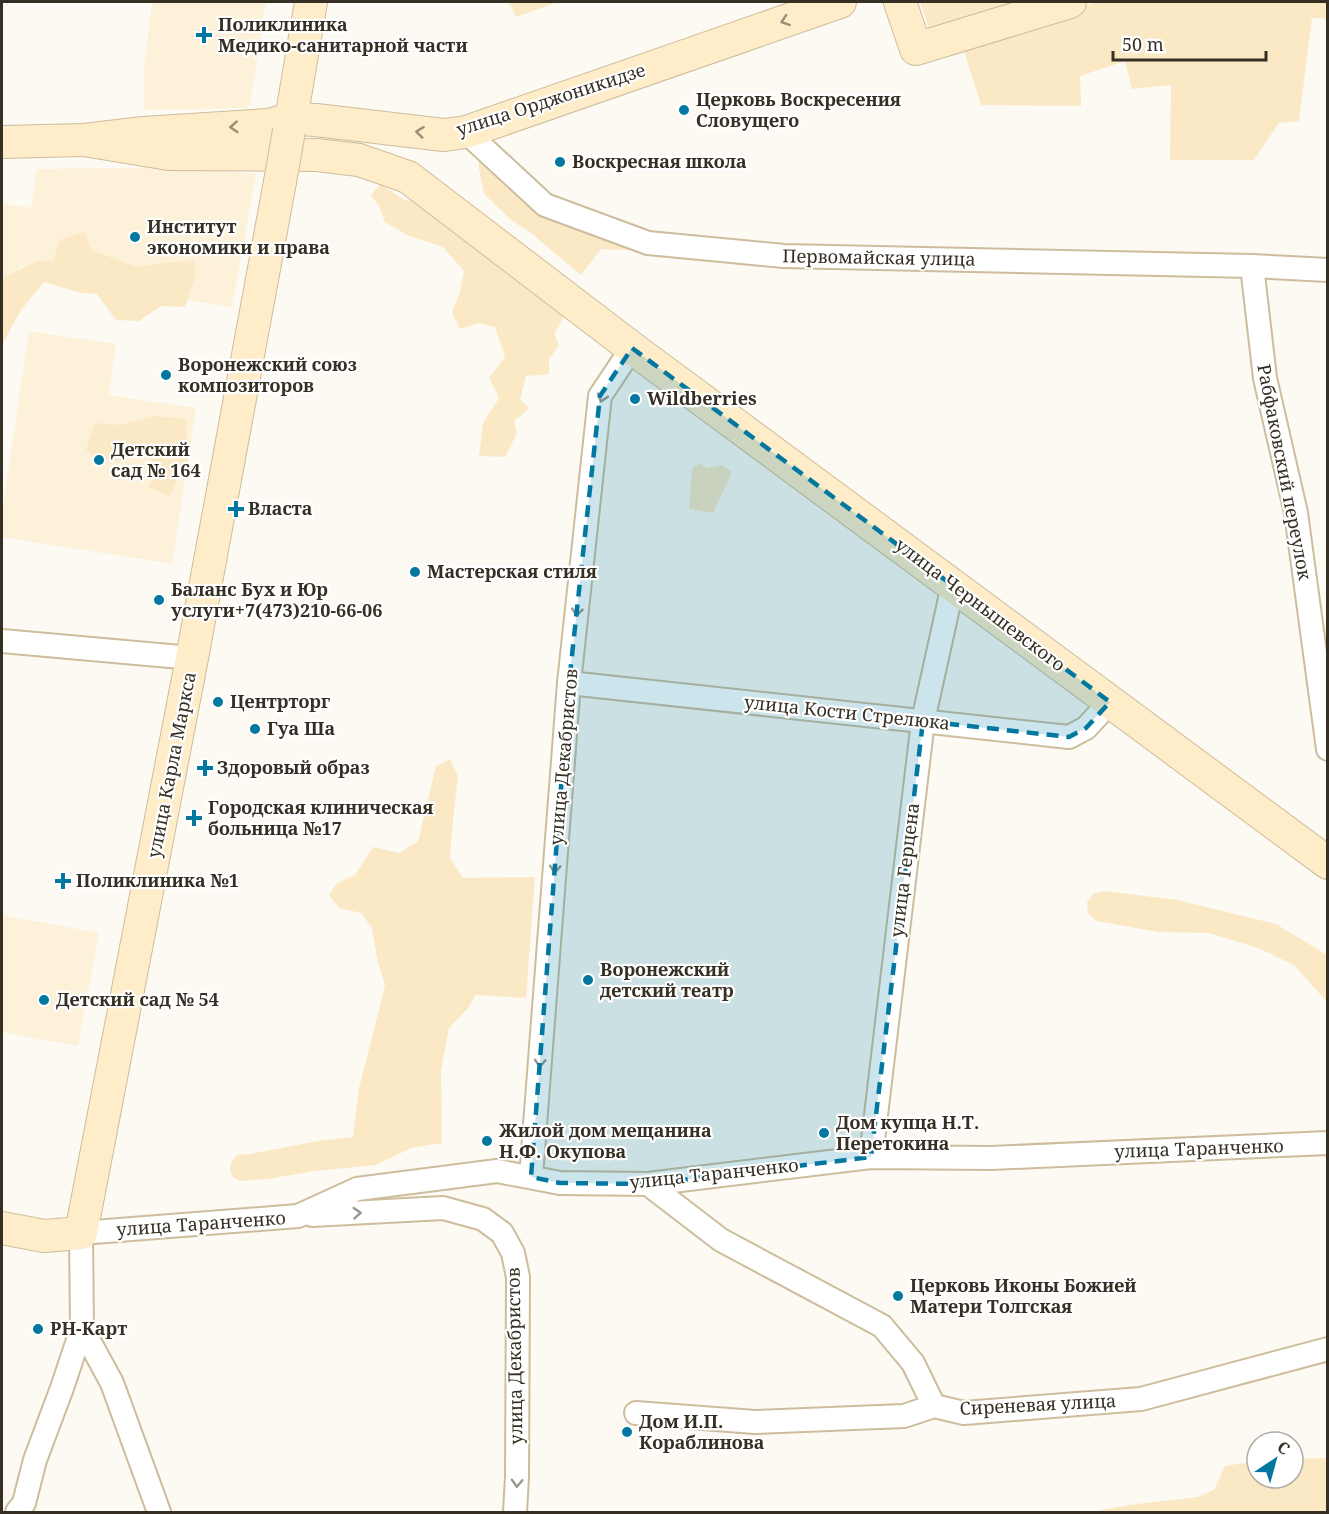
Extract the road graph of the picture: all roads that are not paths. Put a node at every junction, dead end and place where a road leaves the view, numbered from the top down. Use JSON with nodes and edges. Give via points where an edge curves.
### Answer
{"nodes":[{"id":1,"x":311,"y":2,"type":"edge"},
{"id":2,"x":900,"y":2,"type":"edge"},
{"id":3,"x":1070,"y":2,"type":"edge"},
{"id":4,"x":824,"y":4,"type":"edge"},
{"id":5,"x":291,"y":125,"type":"junction"},
{"id":6,"x":466,"y":132,"type":"junction"},
{"id":7,"x":84,"y":140,"type":"junction"},
{"id":8,"x":2,"y":142,"type":"edge"},
{"id":9,"x":1252,"y":266,"type":"junction"},
{"id":10,"x":1328,"y":270,"type":"edge"},
{"id":11,"x":632,"y":348,"type":"junction"},
{"id":12,"x":953,"y":585,"type":"junction"},
{"id":13,"x":2,"y":641,"type":"edge"},
{"id":14,"x":192,"y":658,"type":"junction"},
{"id":15,"x":569,"y":682,"type":"junction"},
{"id":16,"x":1110,"y":702,"type":"junction"},
{"id":17,"x":923,"y":721,"type":"junction"},
{"id":18,"x":1328,"y":749,"type":"edge"},
{"id":19,"x":1326,"y":856,"type":"edge"},
{"id":20,"x":1328,"y":1143,"type":"edge"},
{"id":21,"x":871,"y":1156,"type":"junction"},
{"id":22,"x":531,"y":1177,"type":"junction"},
{"id":23,"x":648,"y":1184,"type":"junction"},
{"id":24,"x":298,"y":1216,"type":"junction"},
{"id":25,"x":2,"y":1228,"type":"edge"},
{"id":26,"x":81,"y":1233,"type":"junction"},
{"id":27,"x":82,"y":1328,"type":"junction"},
{"id":28,"x":1328,"y":1348,"type":"edge"},
{"id":29,"x":933,"y":1406,"type":"junction"},
{"id":30,"x":636,"y":1413,"type":"dead end"},
{"id":31,"x":22,"y":1509,"type":"edge"},
{"id":32,"x":159,"y":1512,"type":"edge"},
{"id":33,"x":515,"y":1512,"type":"edge"}],
"edges":[{"from":1,"to":5,"type":"street"},
{"from":2,"to":3,"type":"street","via":[[916,49]]},
{"from":4,"to":6,"type":"street","name":"улица Орджоникидзе","one_way":true},
{"from":6,"to":5,"type":"street","name":"улица Орджоникидзе","one_way":true,"via":[[444,135],[316,120]]},
{"from":5,"to":7,"type":"street","name":"улица Орджоникидзе","one_way":true},
{"from":5,"to":14,"type":"street","name":"улица Карла Маркса","bridge":true},
{"from":6,"to":9,"type":"street","name":"Первомайская улица","via":[[545,205],[648,243],[784,256]]},
{"from":7,"to":8,"type":"street","name":"улица Орджоникидзе"},
{"from":7,"to":11,"type":"street","name":"улица Чернышевского","via":[[169,154],[317,155],[359,160],[408,177]]},
{"from":9,"to":10,"type":"street","name":"Первомайская улица"},
{"from":9,"to":18,"type":"street","name":"Рабфаковский переулок","via":[[1265,378],[1296,513]]},
{"from":11,"to":12,"type":"street","name":"улица Чернышевского"},
{"from":11,"to":15,"type":"street","name":"улица Декабристов","one_way":true,"via":[[600,396]]},
{"from":12,"to":16,"type":"street","name":"улица Чернышевского"},
{"from":12,"to":17,"type":"street","name":"улица Герцена"},
{"from":13,"to":14,"type":"street"},
{"from":14,"to":26,"type":"street","name":"улица Карла Маркса"},
{"from":15,"to":17,"type":"street","name":"улица Кости Стрелюка"},
{"from":15,"to":22,"type":"street","name":"улица Декабристов","one_way":true},
{"from":16,"to":17,"type":"street","name":"улица Кости Стрелюка","via":[[1086,728],[1069,737]]},
{"from":16,"to":19,"type":"street","name":"улица Чернышевского"},
{"from":17,"to":21,"type":"street","name":"улица Герцена"},
{"from":20,"to":21,"type":"street","name":"улица Таранченко","via":[[991,1158]]},
{"from":21,"to":23,"type":"street","name":"улица Таранченко"},
{"from":22,"to":23,"type":"street","name":"улица Таранченко","via":[[560,1183]]},
{"from":22,"to":24,"type":"street","name":"улица Таранченко","via":[[497,1171],[357,1189]]},
{"from":23,"to":29,"type":"street","via":[[721,1240],[882,1326],[913,1363]]},
{"from":24,"to":26,"type":"street","name":"улица Таранченко"},
{"from":24,"to":33,"type":"street","name":"улица Декабристов","one_way":true,"via":[[442,1208],[483,1219],[502,1233],[513,1253],[518,1277]]},
{"from":25,"to":26,"type":"street","name":"улица Таранченко","via":[[44,1236]]},
{"from":26,"to":27,"type":"street","name":"улица Карла Маркса"},
{"from":27,"to":31,"type":"street","via":[[35,1460]]},
{"from":27,"to":32,"type":"street","name":"улица Карла Маркса","via":[[112,1383]]},
{"from":28,"to":29,"type":"street","name":"Сиреневая улица","via":[[1141,1399],[964,1413]]},
{"from":29,"to":30,"type":"street","name":"Сиреневая улица","via":[[904,1416],[755,1422]]}]}
